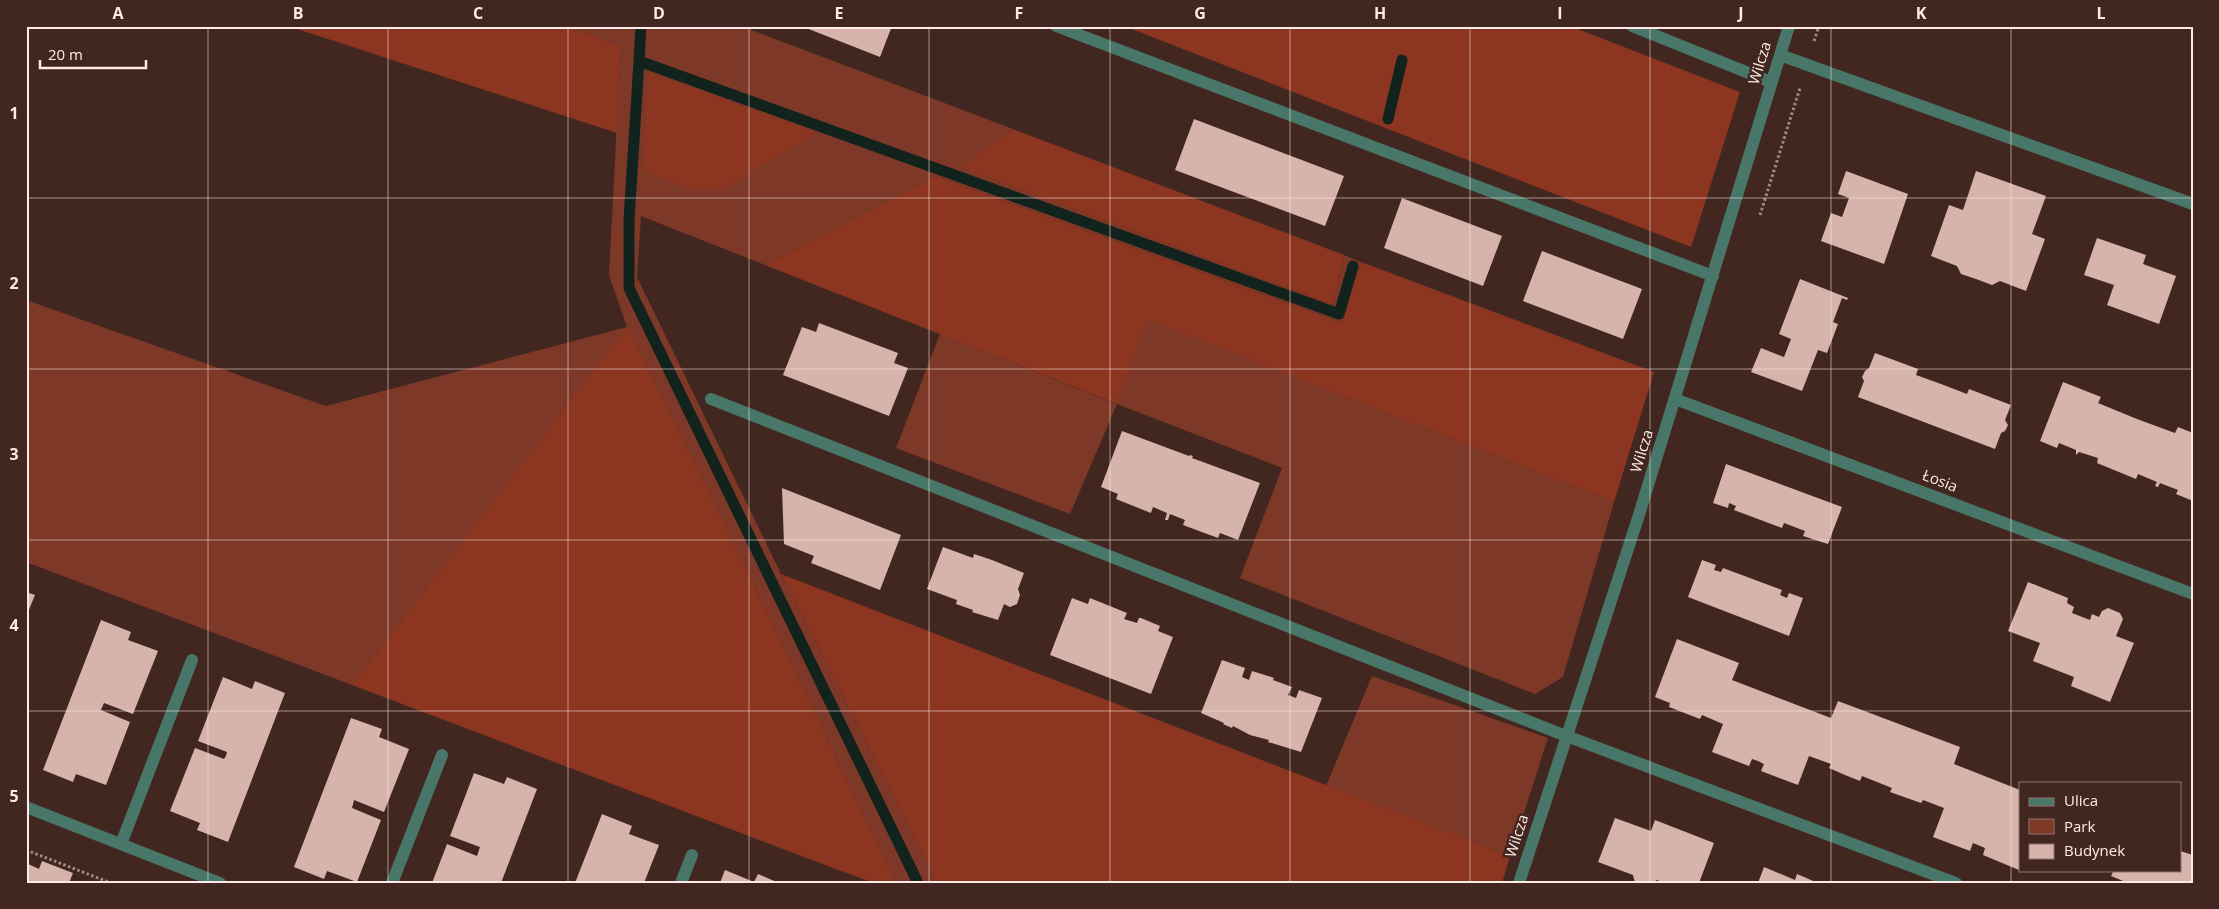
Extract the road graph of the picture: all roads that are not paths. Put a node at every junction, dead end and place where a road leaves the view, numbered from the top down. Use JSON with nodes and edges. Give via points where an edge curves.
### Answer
{"nodes":[{"id":1,"x":1056,"y":26,"type":"edge"},
{"id":2,"x":1632,"y":26,"type":"edge"},
{"id":3,"x":1789,"y":26,"type":"edge"},
{"id":4,"x":1780,"y":55,"type":"junction"},
{"id":5,"x":1771,"y":82,"type":"junction"},
{"id":6,"x":2193,"y":204,"type":"edge"},
{"id":7,"x":1713,"y":276,"type":"junction"},
{"id":8,"x":711,"y":399,"type":"dead end"},
{"id":9,"x":1675,"y":399,"type":"junction"},
{"id":10,"x":2193,"y":594,"type":"edge"},
{"id":11,"x":192,"y":660,"type":"dead end"},
{"id":12,"x":1566,"y":735,"type":"junction"},
{"id":13,"x":442,"y":755,"type":"dead end"},
{"id":14,"x":26,"y":807,"type":"edge"},
{"id":15,"x":121,"y":844,"type":"junction"},
{"id":16,"x":692,"y":855,"type":"dead end"},
{"id":17,"x":220,"y":883,"type":"edge"},
{"id":18,"x":392,"y":883,"type":"edge"},
{"id":19,"x":681,"y":883,"type":"edge"},
{"id":20,"x":1518,"y":883,"type":"edge"},
{"id":21,"x":1956,"y":883,"type":"edge"}],
"edges":[{"from":1,"to":7,"type":"street"},
{"from":2,"to":5,"type":"street"},
{"from":3,"to":4,"type":"street","name":"Wilcza"},
{"from":4,"to":5,"type":"street","name":"Wilcza"},
{"from":4,"to":6,"type":"street"},
{"from":5,"to":7,"type":"street","name":"Wilcza"},
{"from":7,"to":9,"type":"street","name":"Wilcza"},
{"from":8,"to":12,"type":"street"},
{"from":9,"to":10,"type":"street","name":"Łosia"},
{"from":9,"to":12,"type":"street","name":"Wilcza"},
{"from":11,"to":15,"type":"street"},
{"from":12,"to":20,"type":"street","name":"Wilcza"},
{"from":12,"to":21,"type":"street"},
{"from":13,"to":18,"type":"street"},
{"from":14,"to":15,"type":"street"},
{"from":15,"to":17,"type":"street"},
{"from":16,"to":19,"type":"street"}]}
